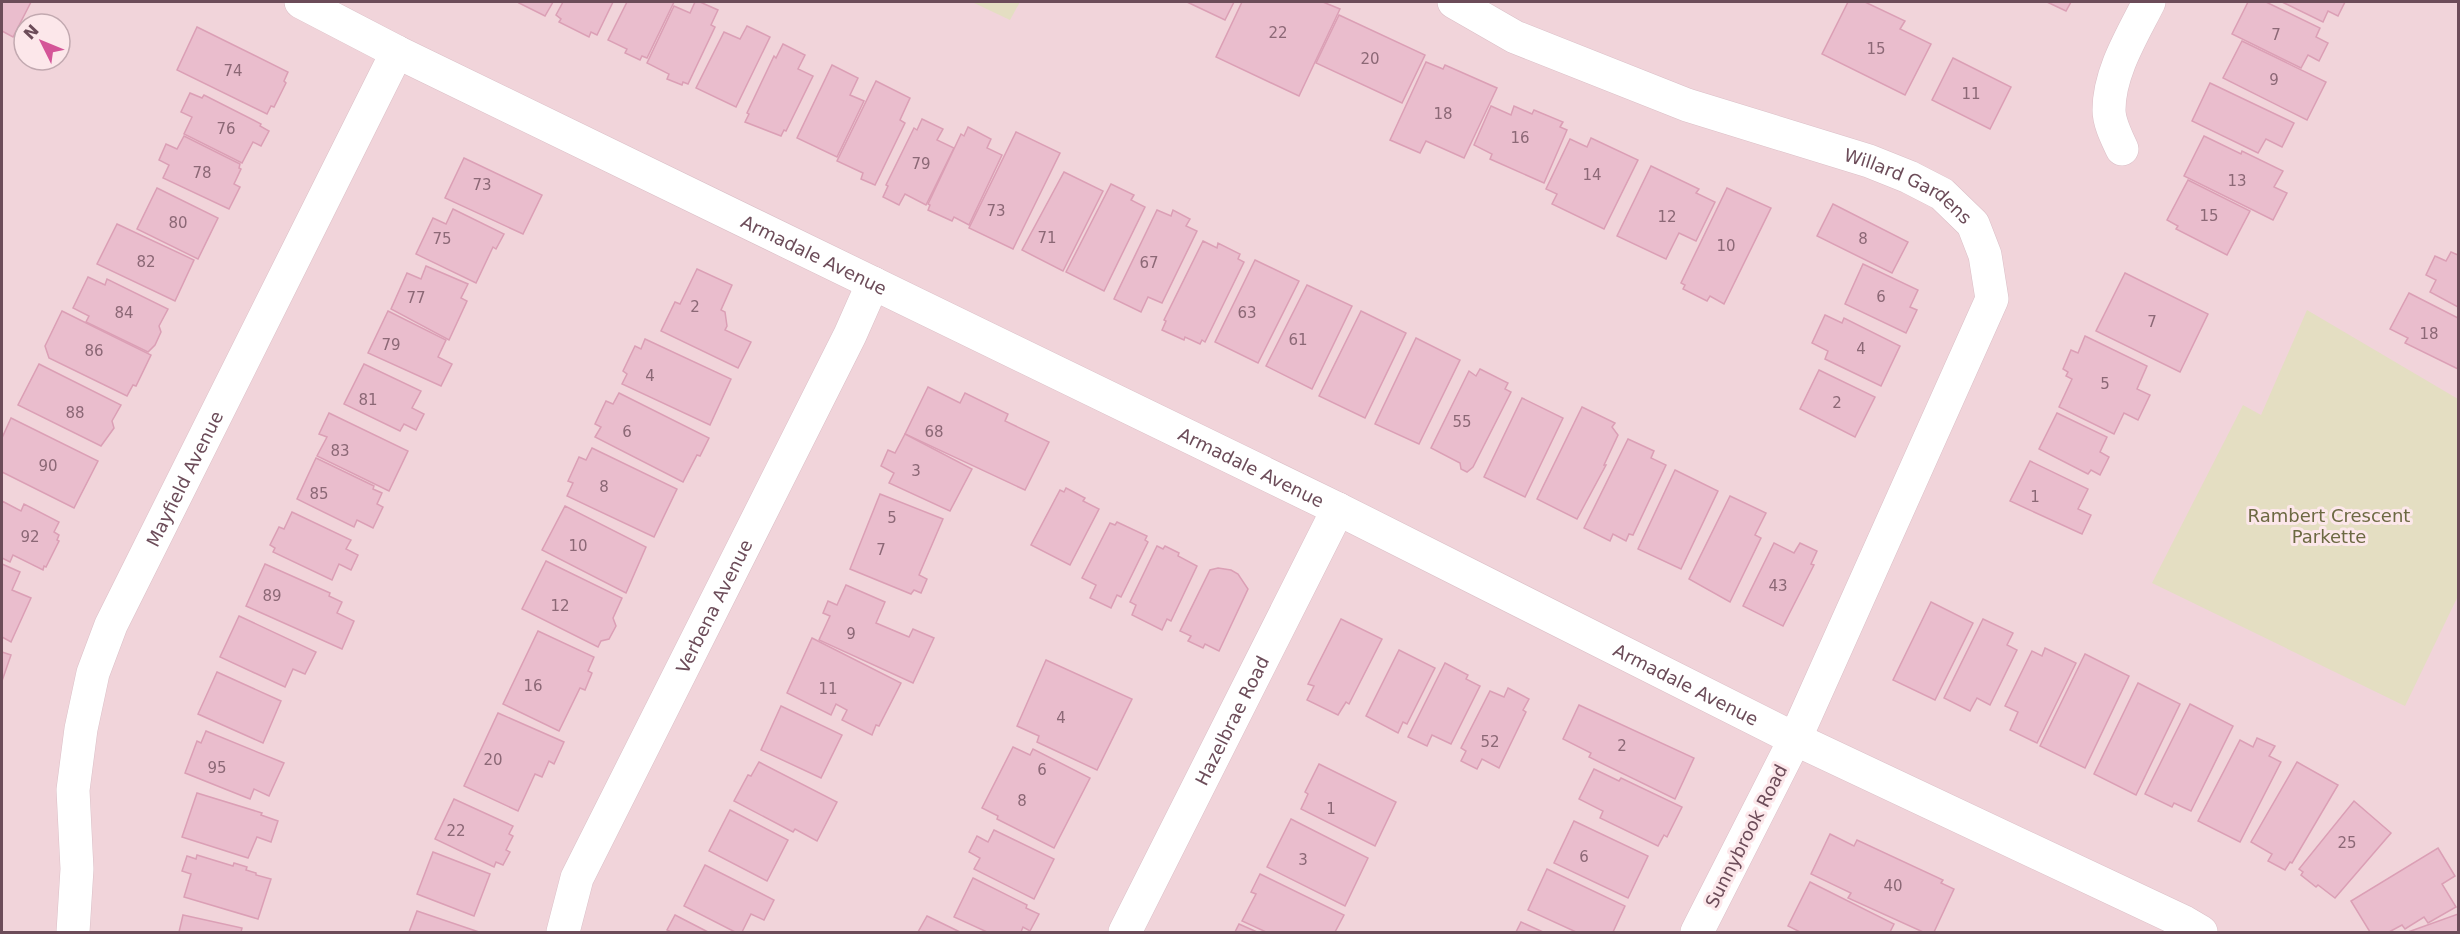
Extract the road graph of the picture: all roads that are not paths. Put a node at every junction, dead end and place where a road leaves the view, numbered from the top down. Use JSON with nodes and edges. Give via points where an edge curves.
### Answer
{"nodes":[{"id":1,"x":303,"y":2,"type":"edge"},
{"id":2,"x":1454,"y":2,"type":"edge"},
{"id":3,"x":2149,"y":2,"type":"edge"},
{"id":4,"x":397,"y":52,"type":"junction"},
{"id":5,"x":2122,"y":149,"type":"dead end"},
{"id":6,"x":873,"y":283,"type":"junction"},
{"id":7,"x":1338,"y":509,"type":"junction"},
{"id":8,"x":1795,"y":739,"type":"junction"},
{"id":9,"x":73,"y":933,"type":"edge"},
{"id":10,"x":563,"y":933,"type":"edge"},
{"id":11,"x":1125,"y":933,"type":"edge"},
{"id":12,"x":1697,"y":933,"type":"edge"},
{"id":13,"x":2201,"y":933,"type":"edge"}],
"edges":[{"from":1,"to":4,"type":"street","name":"Armadale Avenue"},
{"from":2,"to":8,"type":"street","name":"Willard Gardens","via":[[1515,38],[1687,105],[1909,177],[1942,194],[1973,224],[1985,255],[1992,299]]},
{"from":3,"to":5,"type":"street","via":[[2114,81],[2109,111]]},
{"from":4,"to":6,"type":"street","name":"Armadale Avenue"},
{"from":4,"to":9,"type":"street","name":"Mayfield Avenue","via":[[111,625],[93,673],[73,790],[77,869]]},
{"from":6,"to":7,"type":"street","name":"Armadale Avenue"},
{"from":6,"to":10,"type":"street","name":"Verbena Avenue","via":[[577,878]]},
{"from":7,"to":8,"type":"street","name":"Armadale Avenue"},
{"from":7,"to":11,"type":"street","name":"Hazelbrae Road"},
{"from":8,"to":12,"type":"street","name":"Sunnybrook Road"},
{"from":8,"to":13,"type":"street","name":"Armadale Avenue"}]}
